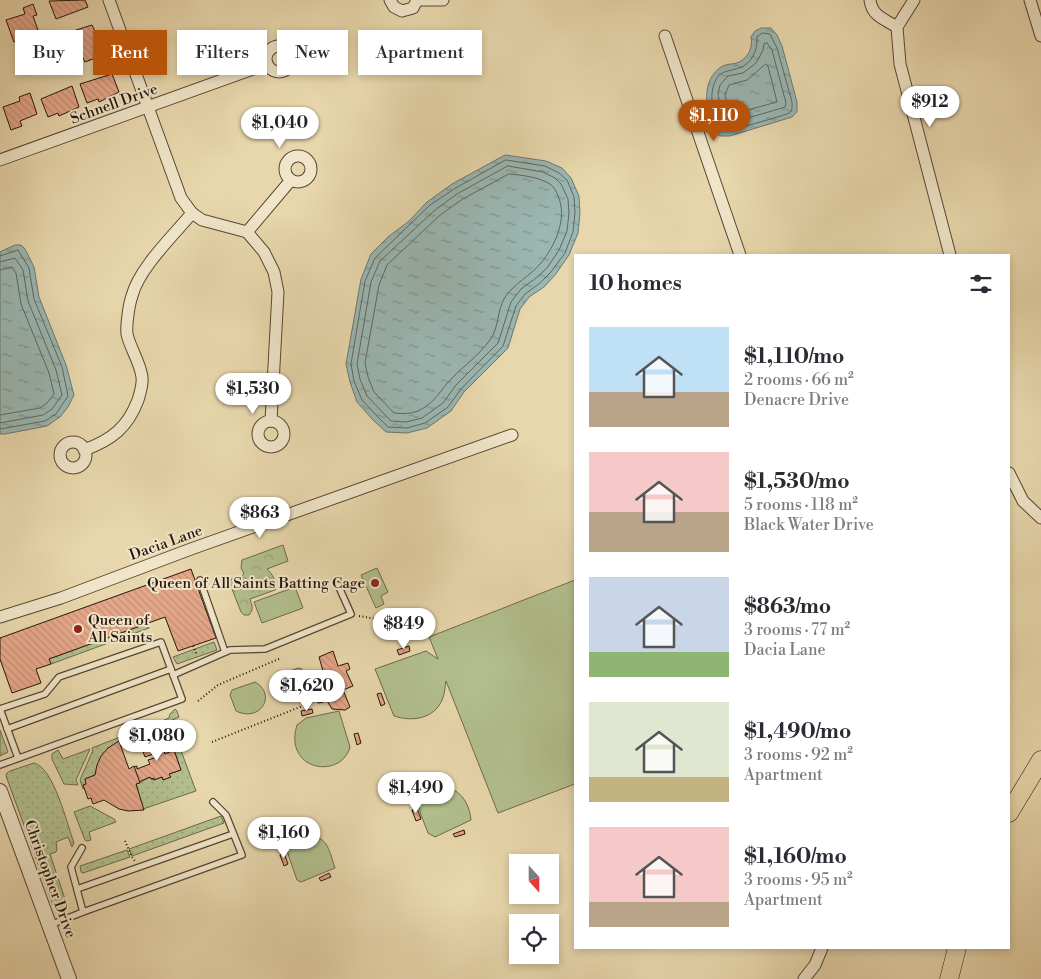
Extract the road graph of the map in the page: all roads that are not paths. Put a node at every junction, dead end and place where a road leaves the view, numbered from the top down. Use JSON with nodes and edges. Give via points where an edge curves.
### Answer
{"nodes":[{"id":1,"x":109,"y":0,"type":"edge"},
{"id":2,"x":390,"y":0,"type":"edge"},
{"id":3,"x":416,"y":0,"type":"edge"},
{"id":4,"x":443,"y":0,"type":"edge"},
{"id":5,"x":870,"y":0,"type":"edge"},
{"id":6,"x":914,"y":0,"type":"edge"},
{"id":7,"x":1030,"y":0,"type":"edge"},
{"id":8,"x":897,"y":27,"type":"junction"},
{"id":9,"x":664,"y":36,"type":"dead end"},
{"id":10,"x":1041,"y":36,"type":"edge"},
{"id":11,"x":237,"y":75,"type":"edge"},
{"id":12,"x":147,"y":108,"type":"junction"},
{"id":13,"x":0,"y":160,"type":"edge"},
{"id":14,"x":291,"y":180,"type":"dead end"},
{"id":15,"x":192,"y":213,"type":"junction"},
{"id":16,"x":247,"y":232,"type":"junction"},
{"id":17,"x":740,"y":254,"type":"edge"},
{"id":18,"x":950,"y":254,"type":"edge"},
{"id":19,"x":271,"y":421,"type":"dead end"},
{"id":20,"x":512,"y":435,"type":"dead end"},
{"id":21,"x":84,"y":450,"type":"dead end"},
{"id":22,"x":1010,"y":476,"type":"edge"},
{"id":23,"x":1041,"y":518,"type":"edge"},
{"id":24,"x":200,"y":580,"type":"dead end"},
{"id":25,"x":338,"y":585,"type":"dead end"},
{"id":26,"x":0,"y":617,"type":"edge"},
{"id":27,"x":226,"y":652,"type":"junction"},
{"id":28,"x":172,"y":672,"type":"junction"},
{"id":29,"x":0,"y":709,"type":"edge"},
{"id":30,"x":7,"y":728,"type":"junction"},
{"id":31,"x":18,"y":758,"type":"junction"},
{"id":32,"x":1041,"y":760,"type":"edge"},
{"id":33,"x":0,"y":765,"type":"edge"},
{"id":34,"x":0,"y":791,"type":"edge"},
{"id":35,"x":213,"y":802,"type":"dead end"},
{"id":36,"x":1010,"y":811,"type":"edge"},
{"id":37,"x":233,"y":834,"type":"junction"},
{"id":38,"x":82,"y":848,"type":"dead end"},
{"id":39,"x":77,"y":889,"type":"junction"},
{"id":40,"x":83,"y":912,"type":"junction"},
{"id":41,"x":50,"y":925,"type":"junction"},
{"id":42,"x":822,"y":949,"type":"edge"},
{"id":43,"x":957,"y":949,"type":"edge"},
{"id":44,"x":69,"y":979,"type":"edge"},
{"id":45,"x":804,"y":979,"type":"edge"},
{"id":46,"x":948,"y":979,"type":"edge"}],
"edges":[{"from":1,"to":12,"type":"street"},
{"from":2,"to":3,"type":"street","via":[[402,11],[413,8]]},
{"from":3,"to":4,"type":"street"},
{"from":5,"to":8,"type":"street","via":[[871,10]]},
{"from":6,"to":8,"type":"street"},
{"from":7,"to":10,"type":"street"},
{"from":8,"to":18,"type":"street","via":[[904,83]]},
{"from":9,"to":17,"type":"street"},
{"from":11,"to":12,"type":"street","name":"Schnell Drive"},
{"from":12,"to":13,"type":"street","name":"Schnell Drive"},
{"from":12,"to":15,"type":"street","via":[[181,198]]},
{"from":14,"to":16,"type":"street"},
{"from":15,"to":16,"type":"street","via":[[202,220]]},
{"from":15,"to":21,"type":"street","via":[[136,283],[131,298],[127,333],[142,378],[141,390],[129,420],[113,435]]},
{"from":16,"to":19,"type":"street","via":[[264,252],[274,272],[278,292]]},
{"from":20,"to":26,"type":"street","name":"Dacia Lane","via":[[61,598]]},
{"from":22,"to":23,"type":"street","via":[[1023,500]]},
{"from":24,"to":27,"type":"lane"},
{"from":25,"to":27,"type":"lane","via":[[351,614],[265,649]]},
{"from":27,"to":28,"type":"lane"},
{"from":28,"to":29,"type":"lane","via":[[161,642],[59,677],[45,694]]},
{"from":28,"to":30,"type":"lane"},
{"from":28,"to":31,"type":"lane","via":[[182,699]]},
{"from":29,"to":30,"type":"lane"},
{"from":30,"to":31,"type":"lane"},
{"from":31,"to":33,"type":"lane"},
{"from":32,"to":36,"type":"main road"},
{"from":34,"to":41,"type":"street","name":"Christopher Drive"},
{"from":35,"to":37,"type":"lane","via":[[226,815]]},
{"from":37,"to":39,"type":"lane"},
{"from":37,"to":40,"type":"lane","via":[[242,855]]},
{"from":38,"to":39,"type":"lane","via":[[71,867]]},
{"from":39,"to":40,"type":"lane"},
{"from":40,"to":41,"type":"lane"},
{"from":41,"to":44,"type":"street","name":"Christopher Drive"},
{"from":42,"to":45,"type":"street"},
{"from":43,"to":46,"type":"main road"}]}
